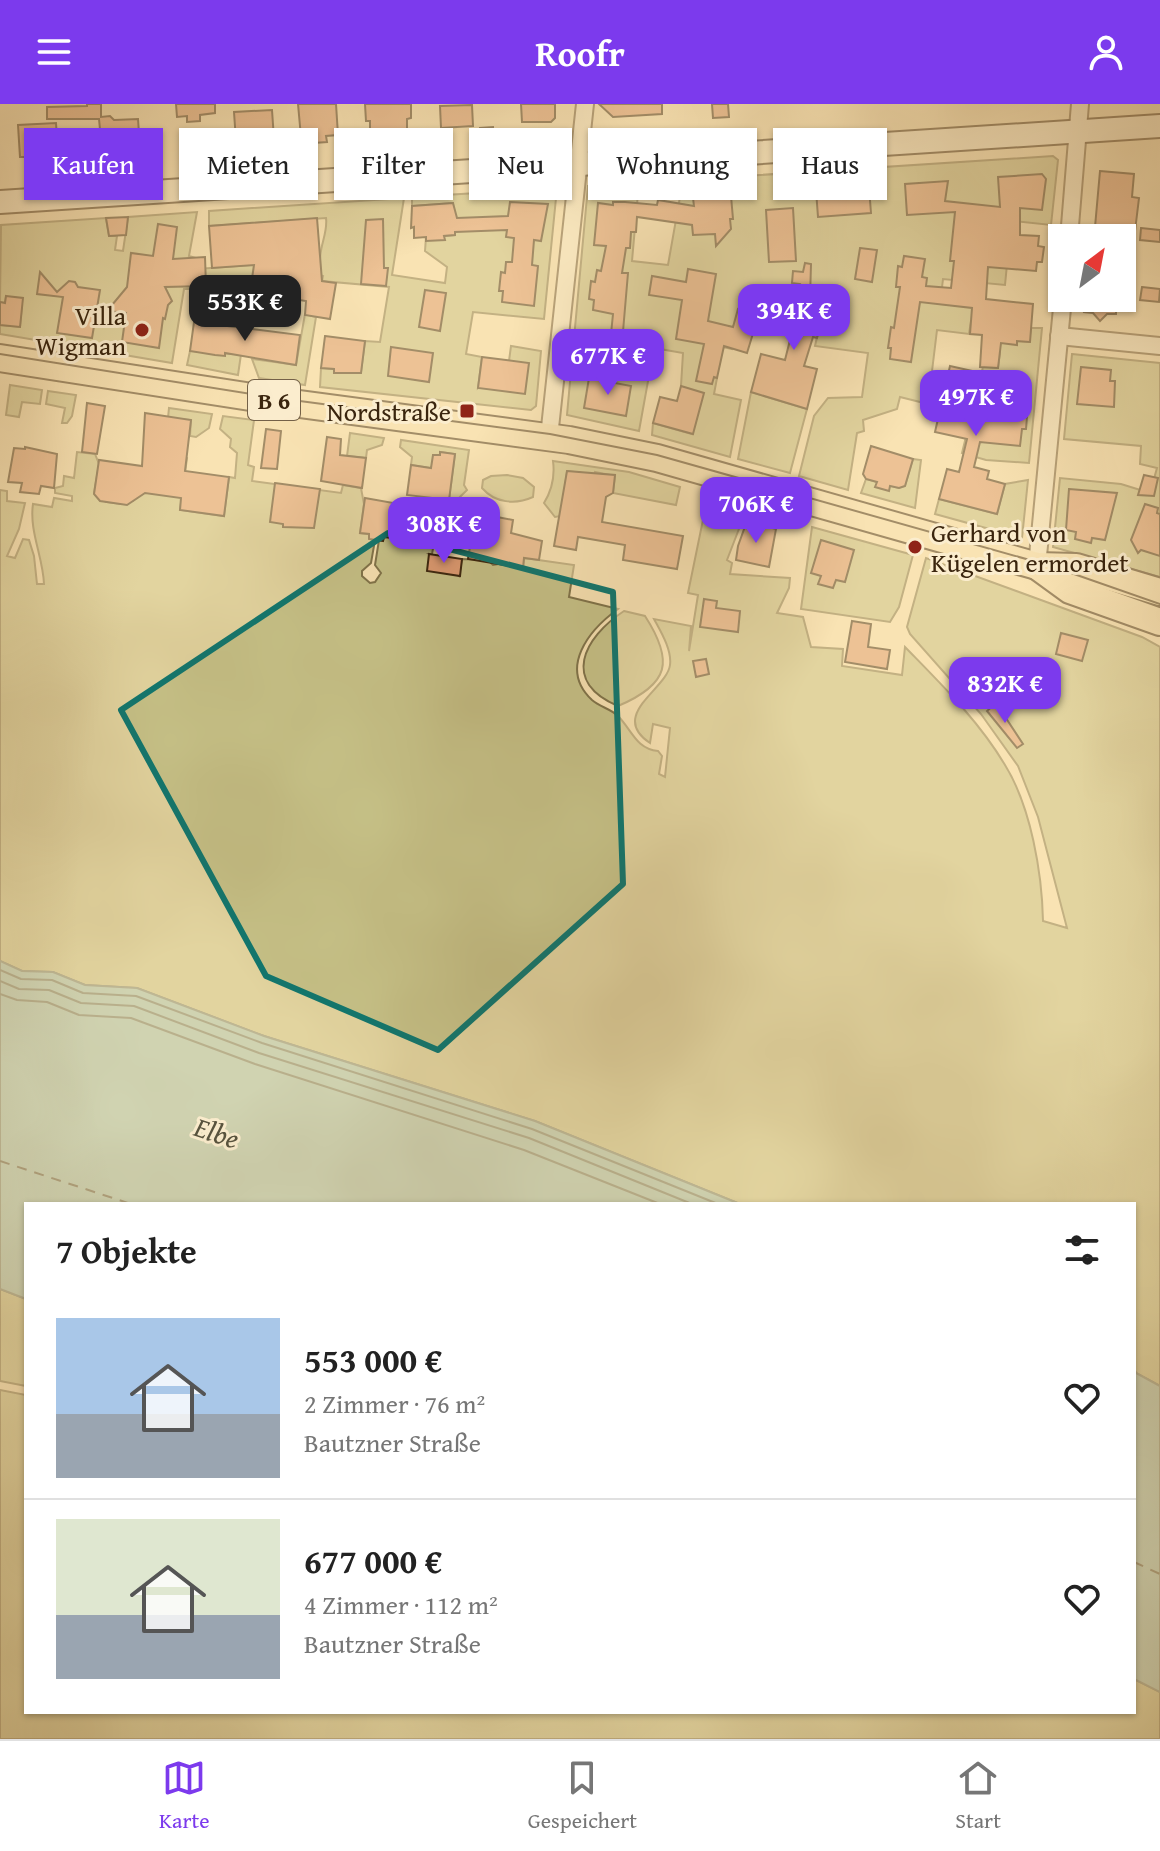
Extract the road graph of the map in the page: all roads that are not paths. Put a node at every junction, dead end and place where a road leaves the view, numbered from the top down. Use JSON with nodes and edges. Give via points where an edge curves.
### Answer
{"nodes":[{"id":1,"x":585,"y":104,"type":"edge"},
{"id":2,"x":1080,"y":104,"type":"edge"},
{"id":3,"x":1160,"y":126,"type":"edge"},
{"id":4,"x":1079,"y":131,"type":"junction"},
{"id":5,"x":578,"y":164,"type":"junction"},
{"id":6,"x":0,"y":202,"type":"edge"},
{"id":7,"x":1070,"y":224,"type":"edge"},
{"id":8,"x":1062,"y":312,"type":"edge"},
{"id":9,"x":1059,"y":336,"type":"junction"},
{"id":10,"x":1160,"y":346,"type":"edge"},
{"id":11,"x":0,"y":358,"type":"edge"},
{"id":12,"x":549,"y":437,"type":"junction"},
{"id":13,"x":1037,"y":566,"type":"junction"},
{"id":14,"x":1160,"y":592,"type":"edge"},
{"id":15,"x":1160,"y":622,"type":"edge"}],
"edges":[{"from":1,"to":5,"type":"street"},
{"from":2,"to":4,"type":"street"},
{"from":3,"to":4,"type":"street"},
{"from":4,"to":5,"type":"street"},
{"from":4,"to":7,"type":"street"},
{"from":5,"to":6,"type":"street"},
{"from":5,"to":12,"type":"street"},
{"from":8,"to":9,"type":"street"},
{"from":9,"to":10,"type":"street"},
{"from":9,"to":13,"type":"street"},
{"from":11,"to":12,"type":"main road","number":"B 6"},
{"from":12,"to":13,"type":"main road","number":"B 6","via":[[657,458]]},
{"from":13,"to":14,"type":"main road","number":"B 6","via":[[1076,567]]},
{"from":13,"to":15,"type":"main road","number":"B 6","via":[[1070,590]]}]}
